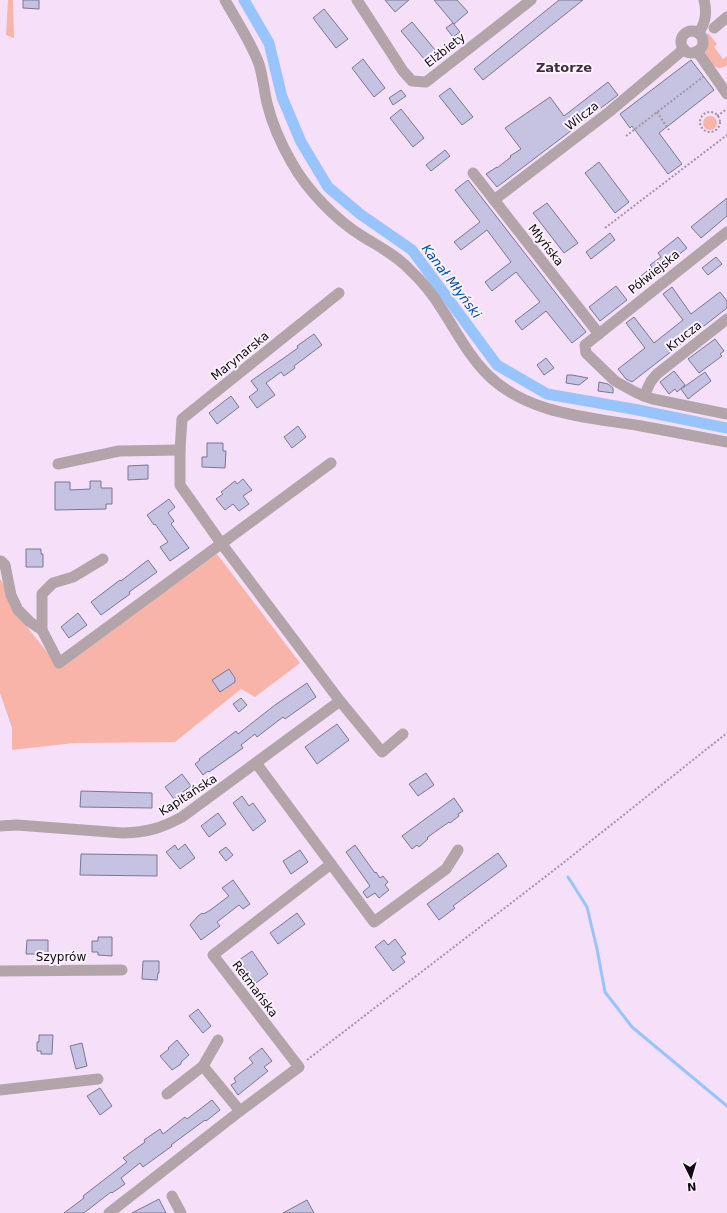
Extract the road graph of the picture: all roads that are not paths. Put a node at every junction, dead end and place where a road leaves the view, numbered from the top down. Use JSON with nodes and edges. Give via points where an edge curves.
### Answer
{"nodes":[{"id":1,"x":225,"y":0,"type":"edge"},
{"id":2,"x":356,"y":0,"type":"edge"},
{"id":3,"x":531,"y":0,"type":"edge"},
{"id":4,"x":704,"y":0,"type":"edge"},
{"id":5,"x":727,"y":16,"type":"edge"},
{"id":6,"x":714,"y":28,"type":"dead end"},
{"id":7,"x":698,"y":33,"type":"junction"},
{"id":8,"x":684,"y":50,"type":"junction"},
{"id":9,"x":697,"y":51,"type":"junction"},
{"id":10,"x":727,"y":94,"type":"edge"},
{"id":11,"x":473,"y":173,"type":"dead end"},
{"id":12,"x":494,"y":200,"type":"junction"},
{"id":13,"x":727,"y":232,"type":"edge"},
{"id":14,"x":339,"y":293,"type":"dead end"},
{"id":15,"x":727,"y":319,"type":"edge"},
{"id":16,"x":599,"y":334,"type":"junction"},
{"id":17,"x":644,"y":396,"type":"junction"},
{"id":18,"x":727,"y":414,"type":"edge"},
{"id":19,"x":727,"y":442,"type":"edge"},
{"id":20,"x":180,"y":450,"type":"junction"},
{"id":21,"x":331,"y":463,"type":"dead end"},
{"id":22,"x":58,"y":464,"type":"dead end"},
{"id":23,"x":221,"y":543,"type":"junction"},
{"id":24,"x":103,"y":559,"type":"dead end"},
{"id":25,"x":0,"y":561,"type":"edge"},
{"id":26,"x":42,"y":630,"type":"junction"},
{"id":27,"x":340,"y":701,"type":"junction"},
{"id":28,"x":403,"y":734,"type":"dead end"},
{"id":29,"x":256,"y":763,"type":"junction"},
{"id":30,"x":0,"y":826,"type":"edge"},
{"id":31,"x":458,"y":850,"type":"dead end"},
{"id":32,"x":331,"y":864,"type":"junction"},
{"id":33,"x":122,"y":970,"type":"dead end"},
{"id":34,"x":0,"y":971,"type":"edge"},
{"id":35,"x":218,"y":1040,"type":"dead end"},
{"id":36,"x":203,"y":1066,"type":"junction"},
{"id":37,"x":98,"y":1079,"type":"dead end"},
{"id":38,"x":0,"y":1090,"type":"edge"},
{"id":39,"x":167,"y":1094,"type":"dead end"},
{"id":40,"x":240,"y":1111,"type":"junction"},
{"id":41,"x":172,"y":1196,"type":"dead end"},
{"id":42,"x":109,"y":1213,"type":"edge"},
{"id":43,"x":181,"y":1213,"type":"edge"}],
"edges":[{"from":1,"to":19,"type":"street","via":[[258,64],[272,121],[293,166],[330,212],[409,268],[434,298],[476,362],[501,386],[532,404],[558,412]]},
{"from":2,"to":3,"type":"street","name":"Elżbiety","via":[[403,71],[412,81],[426,82]]},
{"from":4,"to":7,"type":"street","via":[[705,20]]},
{"from":5,"to":6,"type":"street"},
{"from":7,"to":8,"type":"street","via":[[691,31],[684,34],[681,40]]},
{"from":7,"to":9,"type":"street","via":[[702,42]]},
{"from":8,"to":9,"type":"street"},
{"from":8,"to":12,"type":"street","name":"Wilcza","via":[[609,112]]},
{"from":9,"to":10,"type":"street"},
{"from":11,"to":12,"type":"street","name":"Młyńska"},
{"from":12,"to":16,"type":"street","name":"Młyńska"},
{"from":13,"to":16,"type":"street","name":"Półwiejska"},
{"from":14,"to":20,"type":"street","name":"Marynarska","via":[[182,419]]},
{"from":15,"to":17,"type":"street","name":"Krucza","via":[[657,374]]},
{"from":16,"to":17,"type":"street","name":"Półwiejska","via":[[585,345],[586,353],[615,380]]},
{"from":17,"to":18,"type":"street"},
{"from":20,"to":22,"type":"street","via":[[119,451]]},
{"from":20,"to":23,"type":"street","name":"Marynarska","via":[[180,485]]},
{"from":21,"to":23,"type":"street"},
{"from":23,"to":26,"type":"street","via":[[59,663]]},
{"from":23,"to":27,"type":"street"},
{"from":24,"to":26,"type":"street","via":[[73,577],[53,583],[42,594]]},
{"from":25,"to":26,"type":"street","via":[[5,565],[11,595],[18,610]]},
{"from":27,"to":28,"type":"street","via":[[382,752]]},
{"from":27,"to":29,"type":"street","name":"Kapitańska"},
{"from":29,"to":30,"type":"street","name":"Kapitańska","via":[[182,817],[153,830],[123,833]]},
{"from":29,"to":32,"type":"street"},
{"from":31,"to":32,"type":"street","via":[[446,869],[374,922]]},
{"from":32,"to":40,"type":"street","name":"Retmańska","via":[[213,955],[299,1067]]},
{"from":33,"to":34,"type":"street","name":"Szyprów"},
{"from":35,"to":36,"type":"street"},
{"from":36,"to":39,"type":"street"},
{"from":36,"to":40,"type":"street"},
{"from":37,"to":38,"type":"street"},
{"from":40,"to":42,"type":"street"},
{"from":41,"to":43,"type":"street"}]}
